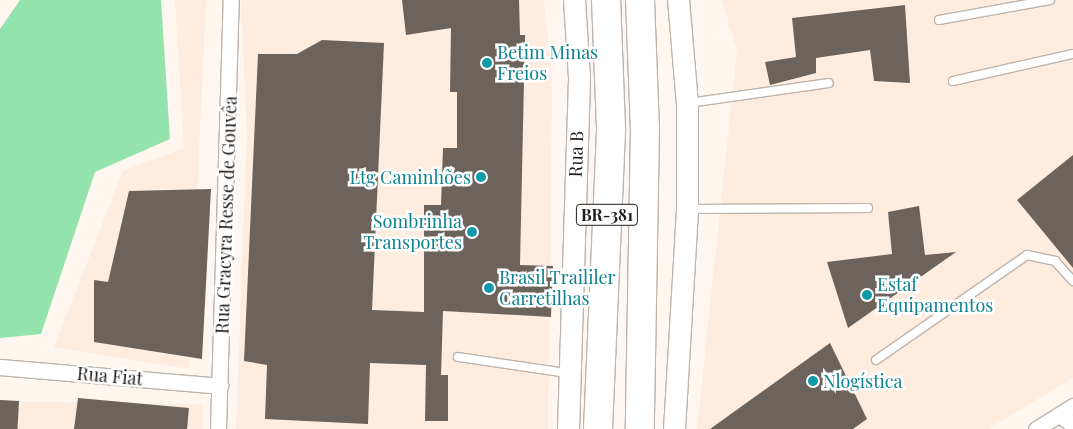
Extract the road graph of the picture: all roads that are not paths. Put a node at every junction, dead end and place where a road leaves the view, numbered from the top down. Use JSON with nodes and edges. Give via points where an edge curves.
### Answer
{"nodes":[{"id":1,"x":231,"y":0,"type":"edge"},
{"id":2,"x":574,"y":0,"type":"edge"},
{"id":3,"x":606,"y":0,"type":"edge"},
{"id":4,"x":640,"y":0,"type":"edge"},
{"id":5,"x":656,"y":0,"type":"edge"},
{"id":6,"x":678,"y":0,"type":"edge"},
{"id":7,"x":1050,"y":0,"type":"edge"},
{"id":8,"x":939,"y":20,"type":"dead end"},
{"id":9,"x":1073,"y":54,"type":"edge"},
{"id":10,"x":953,"y":81,"type":"dead end"},
{"id":11,"x":829,"y":83,"type":"dead end"},
{"id":12,"x":687,"y":104,"type":"junction"},
{"id":13,"x":645,"y":128,"type":"junction"},
{"id":14,"x":868,"y":208,"type":"dead end"},
{"id":15,"x":687,"y":209,"type":"junction"},
{"id":16,"x":1073,"y":281,"type":"edge"},
{"id":17,"x":458,"y":357,"type":"dead end"},
{"id":18,"x":876,"y":360,"type":"dead end"},
{"id":19,"x":0,"y":367,"type":"edge"},
{"id":20,"x":569,"y":373,"type":"junction"},
{"id":21,"x":220,"y":386,"type":"junction"},
{"id":22,"x":1073,"y":406,"type":"edge"},
{"id":23,"x":1060,"y":416,"type":"junction"},
{"id":24,"x":1073,"y":425,"type":"edge"},
{"id":25,"x":218,"y":429,"type":"edge"},
{"id":26,"x":568,"y":429,"type":"edge"},
{"id":27,"x":598,"y":429,"type":"edge"},
{"id":28,"x":640,"y":429,"type":"edge"},
{"id":29,"x":674,"y":429,"type":"edge"},
{"id":30,"x":1036,"y":429,"type":"edge"}],
"edges":[{"from":1,"to":21,"type":"street","name":"Rua Gracyra Resse de Gouvêa"},
{"from":2,"to":20,"type":"street","name":"Rua B","via":[[579,77]]},
{"from":3,"to":27,"type":"highway","number":"BR-381","via":[[612,128]]},
{"from":4,"to":13,"type":"highway","number":"BR-381"},
{"from":5,"to":13,"type":"highway","number":"BR-381","via":[[657,65]]},
{"from":6,"to":12,"type":"street"},
{"from":7,"to":8,"type":"lane"},
{"from":9,"to":10,"type":"lane"},
{"from":11,"to":12,"type":"lane"},
{"from":12,"to":15,"type":"street"},
{"from":13,"to":28,"type":"highway","number":"BR-381"},
{"from":14,"to":15,"type":"lane"},
{"from":15,"to":29,"type":"street"},
{"from":16,"to":18,"type":"lane","via":[[1055,261],[1027,255]]},
{"from":17,"to":20,"type":"lane"},
{"from":19,"to":21,"type":"street","name":"Rua Fiat"},
{"from":20,"to":26,"type":"street","name":"Rua B"},
{"from":21,"to":25,"type":"street","name":"Rua Gracyra Resse de Gouvêa"},
{"from":22,"to":23,"type":"street"},
{"from":23,"to":24,"type":"street"},
{"from":23,"to":30,"type":"street"}]}
